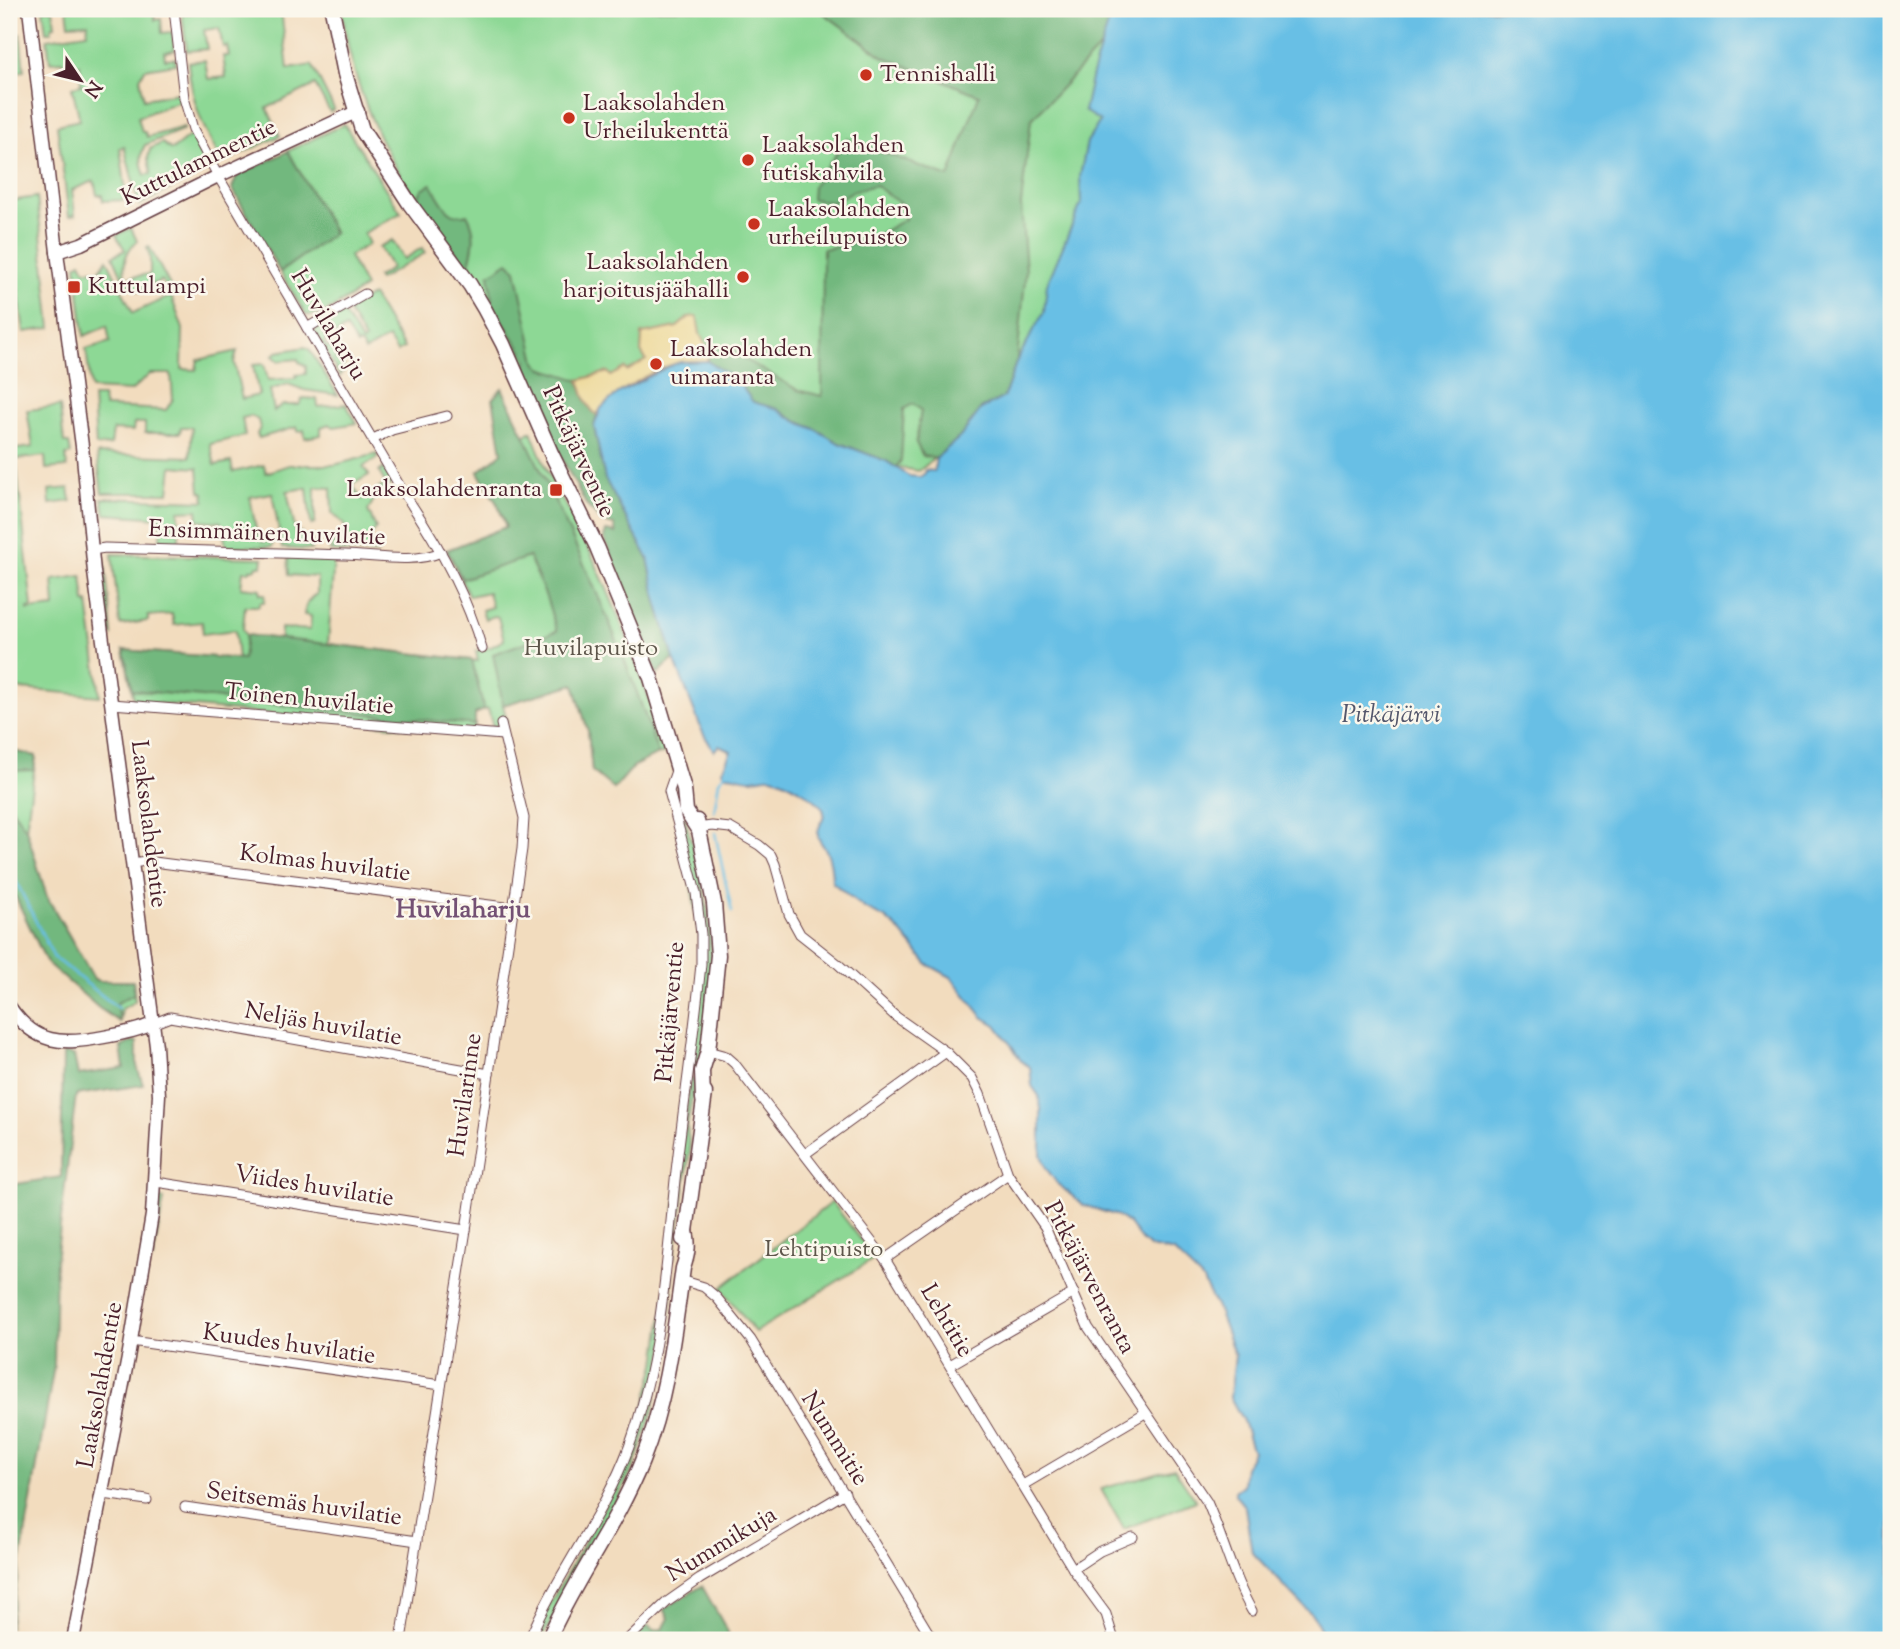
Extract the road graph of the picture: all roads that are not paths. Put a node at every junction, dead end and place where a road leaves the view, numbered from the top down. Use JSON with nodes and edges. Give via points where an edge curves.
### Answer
{"nodes":[{"id":1,"x":29,"y":9,"type":"edge"},
{"id":2,"x":174,"y":9,"type":"edge"},
{"id":3,"x":332,"y":9,"type":"edge"},
{"id":4,"x":358,"y":111,"type":"junction"},
{"id":5,"x":218,"y":176,"type":"junction"},
{"id":6,"x":57,"y":252,"type":"junction"},
{"id":7,"x":365,"y":294,"type":"dead end"},
{"id":8,"x":307,"y":328,"type":"junction"},
{"id":9,"x":447,"y":416,"type":"dead end"},
{"id":10,"x":373,"y":439,"type":"junction"},
{"id":11,"x":92,"y":550,"type":"junction"},
{"id":12,"x":441,"y":552,"type":"junction"},
{"id":13,"x":482,"y":649,"type":"dead end"},
{"id":14,"x":112,"y":704,"type":"junction"},
{"id":15,"x":501,"y":724,"type":"dead end"},
{"id":16,"x":503,"y":735,"type":"junction"},
{"id":17,"x":677,"y":767,"type":"junction"},
{"id":18,"x":697,"y":828,"type":"junction"},
{"id":19,"x":132,"y":863,"type":"junction"},
{"id":20,"x":513,"y":908,"type":"junction"},
{"id":21,"x":9,"y":1006,"type":"edge"},
{"id":22,"x":152,"y":1024,"type":"junction"},
{"id":23,"x":708,"y":1051,"type":"junction"},
{"id":24,"x":946,"y":1052,"type":"junction"},
{"id":25,"x":489,"y":1074,"type":"junction"},
{"id":26,"x":805,"y":1154,"type":"junction"},
{"id":27,"x":1008,"y":1174,"type":"junction"},
{"id":28,"x":156,"y":1182,"type":"junction"},
{"id":29,"x":466,"y":1230,"type":"junction"},
{"id":30,"x":886,"y":1259,"type":"junction"},
{"id":31,"x":666,"y":1266,"type":"junction"},
{"id":32,"x":682,"y":1274,"type":"junction"},
{"id":33,"x":1074,"y":1293,"type":"junction"},
{"id":34,"x":131,"y":1341,"type":"junction"},
{"id":35,"x":950,"y":1365,"type":"junction"},
{"id":36,"x":441,"y":1385,"type":"junction"},
{"id":37,"x":1145,"y":1413,"type":"junction"},
{"id":38,"x":1023,"y":1485,"type":"junction"},
{"id":39,"x":845,"y":1493,"type":"junction"},
{"id":40,"x":103,"y":1494,"type":"junction"},
{"id":41,"x":147,"y":1500,"type":"dead end"},
{"id":42,"x":185,"y":1507,"type":"dead end"},
{"id":43,"x":1133,"y":1536,"type":"dead end"},
{"id":44,"x":417,"y":1541,"type":"junction"},
{"id":45,"x":1073,"y":1569,"type":"junction"},
{"id":46,"x":1252,"y":1611,"type":"dead end"},
{"id":47,"x":73,"y":1640,"type":"edge"},
{"id":48,"x":401,"y":1640,"type":"edge"},
{"id":49,"x":529,"y":1640,"type":"edge"},
{"id":50,"x":548,"y":1640,"type":"edge"},
{"id":51,"x":627,"y":1640,"type":"edge"},
{"id":52,"x":933,"y":1640,"type":"edge"},
{"id":53,"x":1114,"y":1640,"type":"edge"}],
"edges":[{"from":1,"to":6,"type":"street","name":"Laaksolahdentie"},
{"from":2,"to":5,"type":"street","name":"Huvilaharju","via":[[184,97],[193,129]]},
{"from":3,"to":4,"type":"main road","name":"Pitkäjärventie"},
{"from":4,"to":5,"type":"street","name":"Kuttulammentie"},
{"from":4,"to":17,"type":"main road","name":"Pitkäjärventie","via":[[371,126],[393,178],[470,285],[503,344],[630,624]]},
{"from":5,"to":6,"type":"street","name":"Kuttulammentie"},
{"from":5,"to":8,"type":"street","name":"Huvilaharju"},
{"from":6,"to":11,"type":"street","name":"Laaksolahdentie"},
{"from":7,"to":8,"type":"street"},
{"from":8,"to":10,"type":"street","name":"Huvilaharju"},
{"from":9,"to":10,"type":"street"},
{"from":10,"to":12,"type":"street","name":"Huvilaharju"},
{"from":11,"to":12,"type":"street","name":"Ensimmäinen huvilatie","via":[[420,559]]},
{"from":11,"to":14,"type":"street","name":"Laaksolahdentie"},
{"from":12,"to":13,"type":"street","name":"Huvilaharju"},
{"from":14,"to":16,"type":"street","name":"Toinen huvilatie"},
{"from":14,"to":19,"type":"street","name":"Laaksolahdentie"},
{"from":15,"to":16,"type":"street"},
{"from":16,"to":20,"type":"street","name":"Huvilarinne","via":[[524,818]]},
{"from":17,"to":18,"type":"main road","name":"Pitkäjärventie","via":[[693,803]]},
{"from":17,"to":31,"type":"street","name":"Pitkäjärventie","via":[[669,791],[696,893],[701,964]]},
{"from":18,"to":23,"type":"main road","name":"Pitkäjärventie","via":[[717,936],[718,970]]},
{"from":18,"to":24,"type":"street","name":"Pitkäjärvenranta","via":[[730,828],[771,855],[800,934],[895,1016]]},
{"from":19,"to":20,"type":"street","name":"Kolmas huvilatie","via":[[167,863]]},
{"from":19,"to":22,"type":"street","name":"Laaksolahdentie"},
{"from":20,"to":25,"type":"street","name":"Huvilarinne"},
{"from":21,"to":22,"type":"street","via":[[33,1032],[66,1043]]},
{"from":22,"to":25,"type":"street","name":"Neljäs huvilatie","via":[[170,1017]]},
{"from":22,"to":28,"type":"street","name":"Laaksolahdentie","via":[[159,1095]]},
{"from":23,"to":26,"type":"street","name":"Lehtitie","via":[[734,1063]]},
{"from":23,"to":32,"type":"main road","name":"Pitkäjärventie","via":[[702,1071],[703,1099],[686,1231],[689,1243]]},
{"from":24,"to":26,"type":"street"},
{"from":24,"to":27,"type":"street","name":"Pitkäjärvenranta","via":[[964,1068],[980,1094]]},
{"from":25,"to":29,"type":"street","name":"Huvilarinne"},
{"from":26,"to":30,"type":"street","name":"Lehtitie"},
{"from":27,"to":30,"type":"street"},
{"from":27,"to":33,"type":"street","name":"Pitkäjärvenranta","via":[[1045,1227]]},
{"from":28,"to":29,"type":"street","name":"Viides huvilatie"},
{"from":28,"to":34,"type":"street","name":"Laaksolahdentie"},
{"from":29,"to":36,"type":"street","name":"Huvilarinne"},
{"from":30,"to":35,"type":"street","name":"Lehtitie"},
{"from":31,"to":32,"type":"street"},
{"from":31,"to":49,"type":"street","name":"Pitkäjärventie","via":[[652,1368],[628,1449]]},
{"from":32,"to":39,"type":"street","name":"Nummitie","via":[[717,1298],[751,1340]]},
{"from":32,"to":50,"type":"main road","name":"Pitkäjärventie","via":[[662,1398],[642,1462]]},
{"from":33,"to":35,"type":"street"},
{"from":33,"to":37,"type":"street","name":"Pitkäjärvenranta","via":[[1088,1327]]},
{"from":34,"to":36,"type":"street","name":"Kuudes huvilatie"},
{"from":34,"to":40,"type":"street","name":"Laaksolahdentie"},
{"from":35,"to":38,"type":"street","name":"Lehtitie"},
{"from":36,"to":44,"type":"street","name":"Huvilarinne"},
{"from":37,"to":38,"type":"street"},
{"from":37,"to":46,"type":"street","name":"Pitkäjärvenranta","via":[[1207,1502]]},
{"from":38,"to":45,"type":"street","name":"Lehtitie"},
{"from":39,"to":51,"type":"street","name":"Nummikuja","via":[[667,1601]]},
{"from":39,"to":52,"type":"street","name":"Nummitie"},
{"from":40,"to":41,"type":"street"},
{"from":40,"to":47,"type":"street","name":"Laaksolahdentie"},
{"from":42,"to":44,"type":"street","name":"Seitsemäs huvilatie"},
{"from":43,"to":45,"type":"street"},
{"from":44,"to":48,"type":"street","name":"Huvilarinne"},
{"from":45,"to":53,"type":"street","name":"Lehtitie","via":[[1106,1614]]}]}
